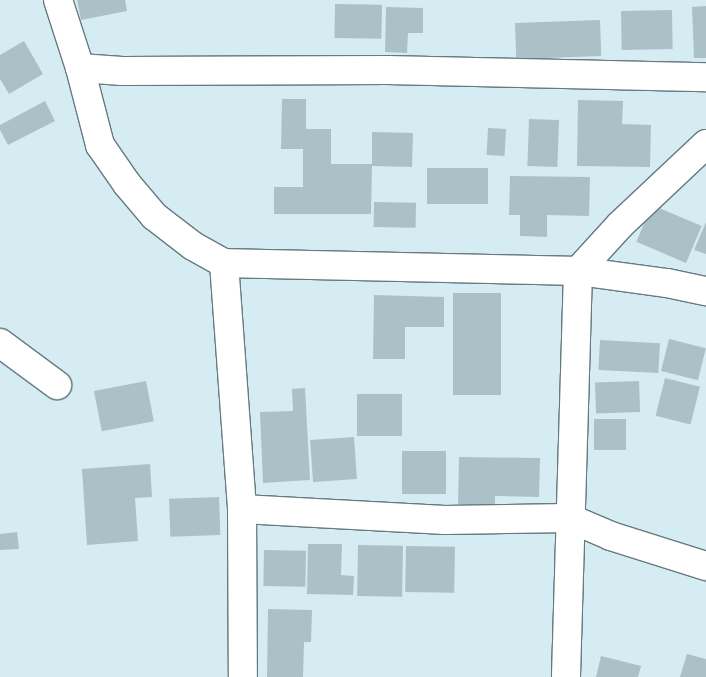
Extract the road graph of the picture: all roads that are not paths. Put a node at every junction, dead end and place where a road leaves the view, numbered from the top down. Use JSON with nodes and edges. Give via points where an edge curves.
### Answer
{"nodes":[{"id":1,"x":58,"y":0,"type":"edge"},
{"id":2,"x":80,"y":68,"type":"junction"},
{"id":3,"x":706,"y":77,"type":"edge"},
{"id":4,"x":706,"y":144,"type":"edge"},
{"id":5,"x":224,"y":263,"type":"junction"},
{"id":6,"x":578,"y":270,"type":"junction"},
{"id":7,"x":706,"y":291,"type":"edge"},
{"id":8,"x":0,"y":343,"type":"edge"},
{"id":9,"x":57,"y":385,"type":"dead end"},
{"id":10,"x":242,"y":509,"type":"junction"},
{"id":11,"x":569,"y":518,"type":"junction"},
{"id":12,"x":706,"y":566,"type":"edge"},
{"id":13,"x":243,"y":677,"type":"edge"},
{"id":14,"x":566,"y":677,"type":"edge"}],
"edges":[{"from":1,"to":2,"type":"street"},
{"from":2,"to":3,"type":"street"},
{"from":2,"to":5,"type":"street","via":[[100,145],[126,184],[154,216],[193,246]]},
{"from":4,"to":6,"type":"street","via":[[620,225]]},
{"from":5,"to":6,"type":"street"},
{"from":5,"to":10,"type":"street"},
{"from":6,"to":7,"type":"street"},
{"from":6,"to":11,"type":"street"},
{"from":8,"to":9,"type":"street"},
{"from":10,"to":11,"type":"street","via":[[445,520]]},
{"from":10,"to":13,"type":"street"},
{"from":11,"to":12,"type":"street","via":[[611,536]]},
{"from":11,"to":14,"type":"street"}]}
